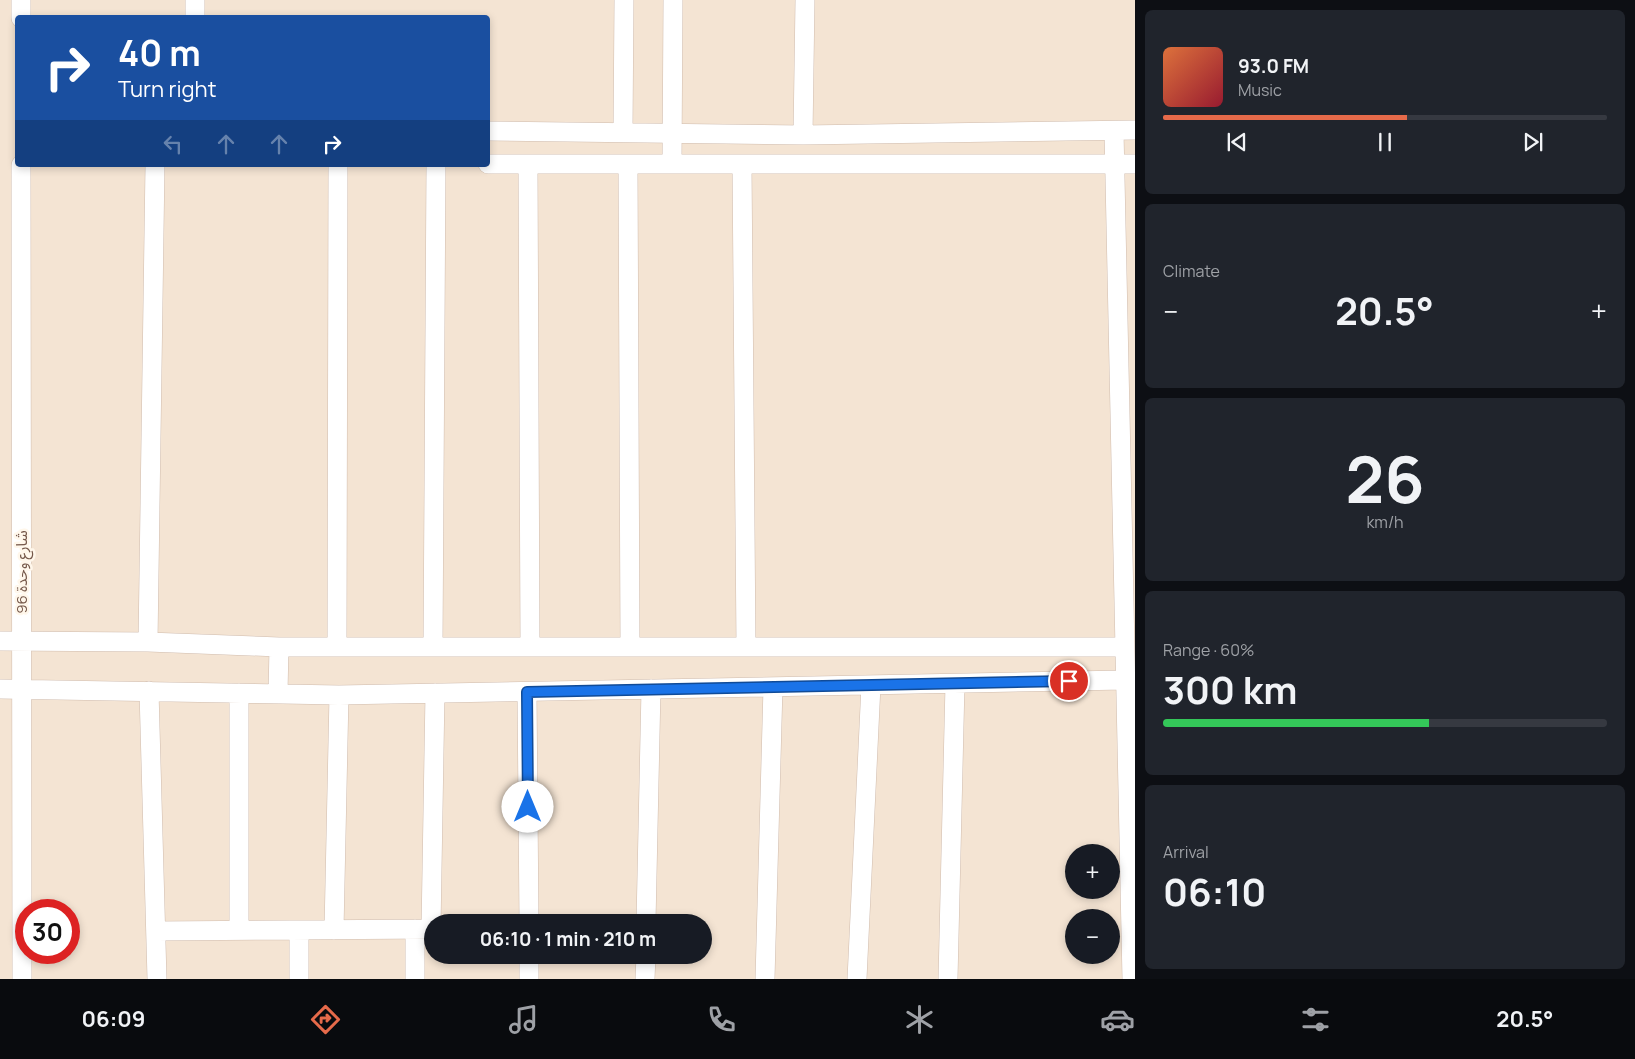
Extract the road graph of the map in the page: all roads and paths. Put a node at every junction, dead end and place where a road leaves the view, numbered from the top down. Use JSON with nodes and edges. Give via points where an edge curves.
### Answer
{"nodes":[{"id":1,"x":21,"y":0,"type":"edge"},
{"id":2,"x":195,"y":0,"type":"edge"},
{"id":3,"x":624,"y":0,"type":"edge"},
{"id":4,"x":673,"y":0,"type":"edge"},
{"id":5,"x":805,"y":0,"type":"edge"},
{"id":6,"x":21,"y":15,"type":"edge"},
{"id":7,"x":195,"y":15,"type":"edge"},
{"id":8,"x":1135,"y":130,"type":"edge"},
{"id":9,"x":490,"y":131,"type":"edge"},
{"id":10,"x":1114,"y":131,"type":"junction"},
{"id":11,"x":623,"y":132,"type":"junction"},
{"id":12,"x":672,"y":133,"type":"junction"},
{"id":13,"x":803,"y":134,"type":"junction"},
{"id":14,"x":490,"y":164,"type":"edge"},
{"id":15,"x":528,"y":164,"type":"junction"},
{"id":16,"x":628,"y":164,"type":"junction"},
{"id":17,"x":672,"y":164,"type":"junction"},
{"id":18,"x":1115,"y":164,"type":"junction"},
{"id":19,"x":1135,"y":164,"type":"edge"},
{"id":20,"x":742,"y":165,"type":"junction"},
{"id":21,"x":21,"y":167,"type":"edge"},
{"id":22,"x":154,"y":167,"type":"edge"},
{"id":23,"x":338,"y":167,"type":"edge"},
{"id":24,"x":436,"y":167,"type":"edge"},
{"id":25,"x":1128,"y":420,"type":"edge"},
{"id":26,"x":0,"y":641,"type":"edge"},
{"id":27,"x":21,"y":641,"type":"junction"},
{"id":28,"x":148,"y":642,"type":"junction"},
{"id":29,"x":279,"y":647,"type":"junction"},
{"id":30,"x":337,"y":647,"type":"junction"},
{"id":31,"x":433,"y":647,"type":"junction"},
{"id":32,"x":530,"y":647,"type":"junction"},
{"id":33,"x":630,"y":647,"type":"junction"},
{"id":34,"x":746,"y":647,"type":"junction"},
{"id":35,"x":1124,"y":647,"type":"junction"},
{"id":36,"x":1126,"y":680,"type":"junction"},
{"id":37,"x":955,"y":684,"type":"junction"},
{"id":38,"x":871,"y":685,"type":"junction"},
{"id":39,"x":773,"y":687,"type":"junction"},
{"id":40,"x":0,"y":689,"type":"edge"},
{"id":41,"x":22,"y":689,"type":"junction"},
{"id":42,"x":651,"y":689,"type":"junction"},
{"id":43,"x":149,"y":691,"type":"junction"},
{"id":44,"x":527,"y":692,"type":"junction"},
{"id":45,"x":239,"y":693,"type":"junction"},
{"id":46,"x":278,"y":693,"type":"junction"},
{"id":47,"x":435,"y":694,"type":"junction"},
{"id":48,"x":339,"y":695,"type":"junction"},
{"id":49,"x":427,"y":914,"type":"edge"},
{"id":50,"x":529,"y":914,"type":"edge"},
{"id":51,"x":646,"y":914,"type":"edge"},
{"id":52,"x":424,"y":929,"type":"edge"},
{"id":53,"x":156,"y":930,"type":"junction"},
{"id":54,"x":239,"y":930,"type":"junction"},
{"id":55,"x":299,"y":930,"type":"junction"},
{"id":56,"x":334,"y":930,"type":"junction"},
{"id":57,"x":424,"y":938,"type":"edge"},
{"id":58,"x":529,"y":964,"type":"edge"},
{"id":59,"x":646,"y":964,"type":"edge"},
{"id":60,"x":22,"y":979,"type":"edge"},
{"id":61,"x":157,"y":979,"type":"edge"},
{"id":62,"x":299,"y":979,"type":"edge"},
{"id":63,"x":415,"y":979,"type":"edge"},
{"id":64,"x":529,"y":979,"type":"edge"},
{"id":65,"x":645,"y":979,"type":"edge"},
{"id":66,"x":765,"y":979,"type":"edge"},
{"id":67,"x":857,"y":979,"type":"edge"},
{"id":68,"x":948,"y":979,"type":"edge"},
{"id":69,"x":1132,"y":979,"type":"edge"}],
"edges":[{"from":1,"to":6,"type":"street"},
{"from":2,"to":7,"type":"street"},
{"from":3,"to":11,"type":"street"},
{"from":4,"to":12,"type":"street"},
{"from":5,"to":13,"type":"street"},
{"from":8,"to":10,"type":"street"},
{"from":9,"to":11,"type":"street"},
{"from":10,"to":13,"type":"street"},
{"from":10,"to":18,"type":"street"},
{"from":11,"to":12,"type":"street"},
{"from":12,"to":13,"type":"street"},
{"from":12,"to":17,"type":"street"},
{"from":14,"to":15,"type":"street"},
{"from":15,"to":16,"type":"street"},
{"from":15,"to":32,"type":"street"},
{"from":16,"to":17,"type":"street"},
{"from":16,"to":33,"type":"street"},
{"from":17,"to":20,"type":"street"},
{"from":18,"to":19,"type":"street"},
{"from":18,"to":20,"type":"street"},
{"from":18,"to":25,"type":"street"},
{"from":20,"to":34,"type":"street"},
{"from":21,"to":27,"type":"street","name":"شارع وحدة 96"},
{"from":22,"to":28,"type":"street"},
{"from":23,"to":30,"type":"street"},
{"from":24,"to":31,"type":"street"},
{"from":25,"to":35,"type":"street"},
{"from":26,"to":27,"type":"street"},
{"from":27,"to":28,"type":"street"},
{"from":27,"to":41,"type":"street","name":"شارع وحدة 96"},
{"from":28,"to":29,"type":"street"},
{"from":29,"to":30,"type":"street"},
{"from":29,"to":46,"type":"street"},
{"from":30,"to":31,"type":"street"},
{"from":31,"to":32,"type":"street"},
{"from":32,"to":33,"type":"street"},
{"from":33,"to":34,"type":"street"},
{"from":34,"to":35,"type":"street"},
{"from":35,"to":36,"type":"street"},
{"from":36,"to":37,"type":"street"},
{"from":36,"to":69,"type":"street"},
{"from":37,"to":38,"type":"street"},
{"from":37,"to":68,"type":"street"},
{"from":38,"to":39,"type":"street"},
{"from":38,"to":67,"type":"street"},
{"from":39,"to":42,"type":"street"},
{"from":39,"to":66,"type":"street"},
{"from":40,"to":41,"type":"street"},
{"from":41,"to":43,"type":"street"},
{"from":41,"to":60,"type":"street","name":"شارع وحدة 96"},
{"from":42,"to":44,"type":"street"},
{"from":42,"to":51,"type":"street"},
{"from":43,"to":45,"type":"street"},
{"from":43,"to":53,"type":"street"},
{"from":44,"to":47,"type":"street"},
{"from":44,"to":50,"type":"street"},
{"from":45,"to":46,"type":"street"},
{"from":45,"to":54,"type":"street"},
{"from":46,"to":48,"type":"street"},
{"from":47,"to":48,"type":"street"},
{"from":47,"to":49,"type":"street"},
{"from":48,"to":56,"type":"street"},
{"from":52,"to":56,"type":"street"},
{"from":53,"to":54,"type":"street"},
{"from":53,"to":61,"type":"street"},
{"from":54,"to":55,"type":"street"},
{"from":55,"to":56,"type":"street"},
{"from":55,"to":62,"type":"street"},
{"from":57,"to":63,"type":"street"},
{"from":58,"to":64,"type":"street"},
{"from":59,"to":65,"type":"street"}]}
